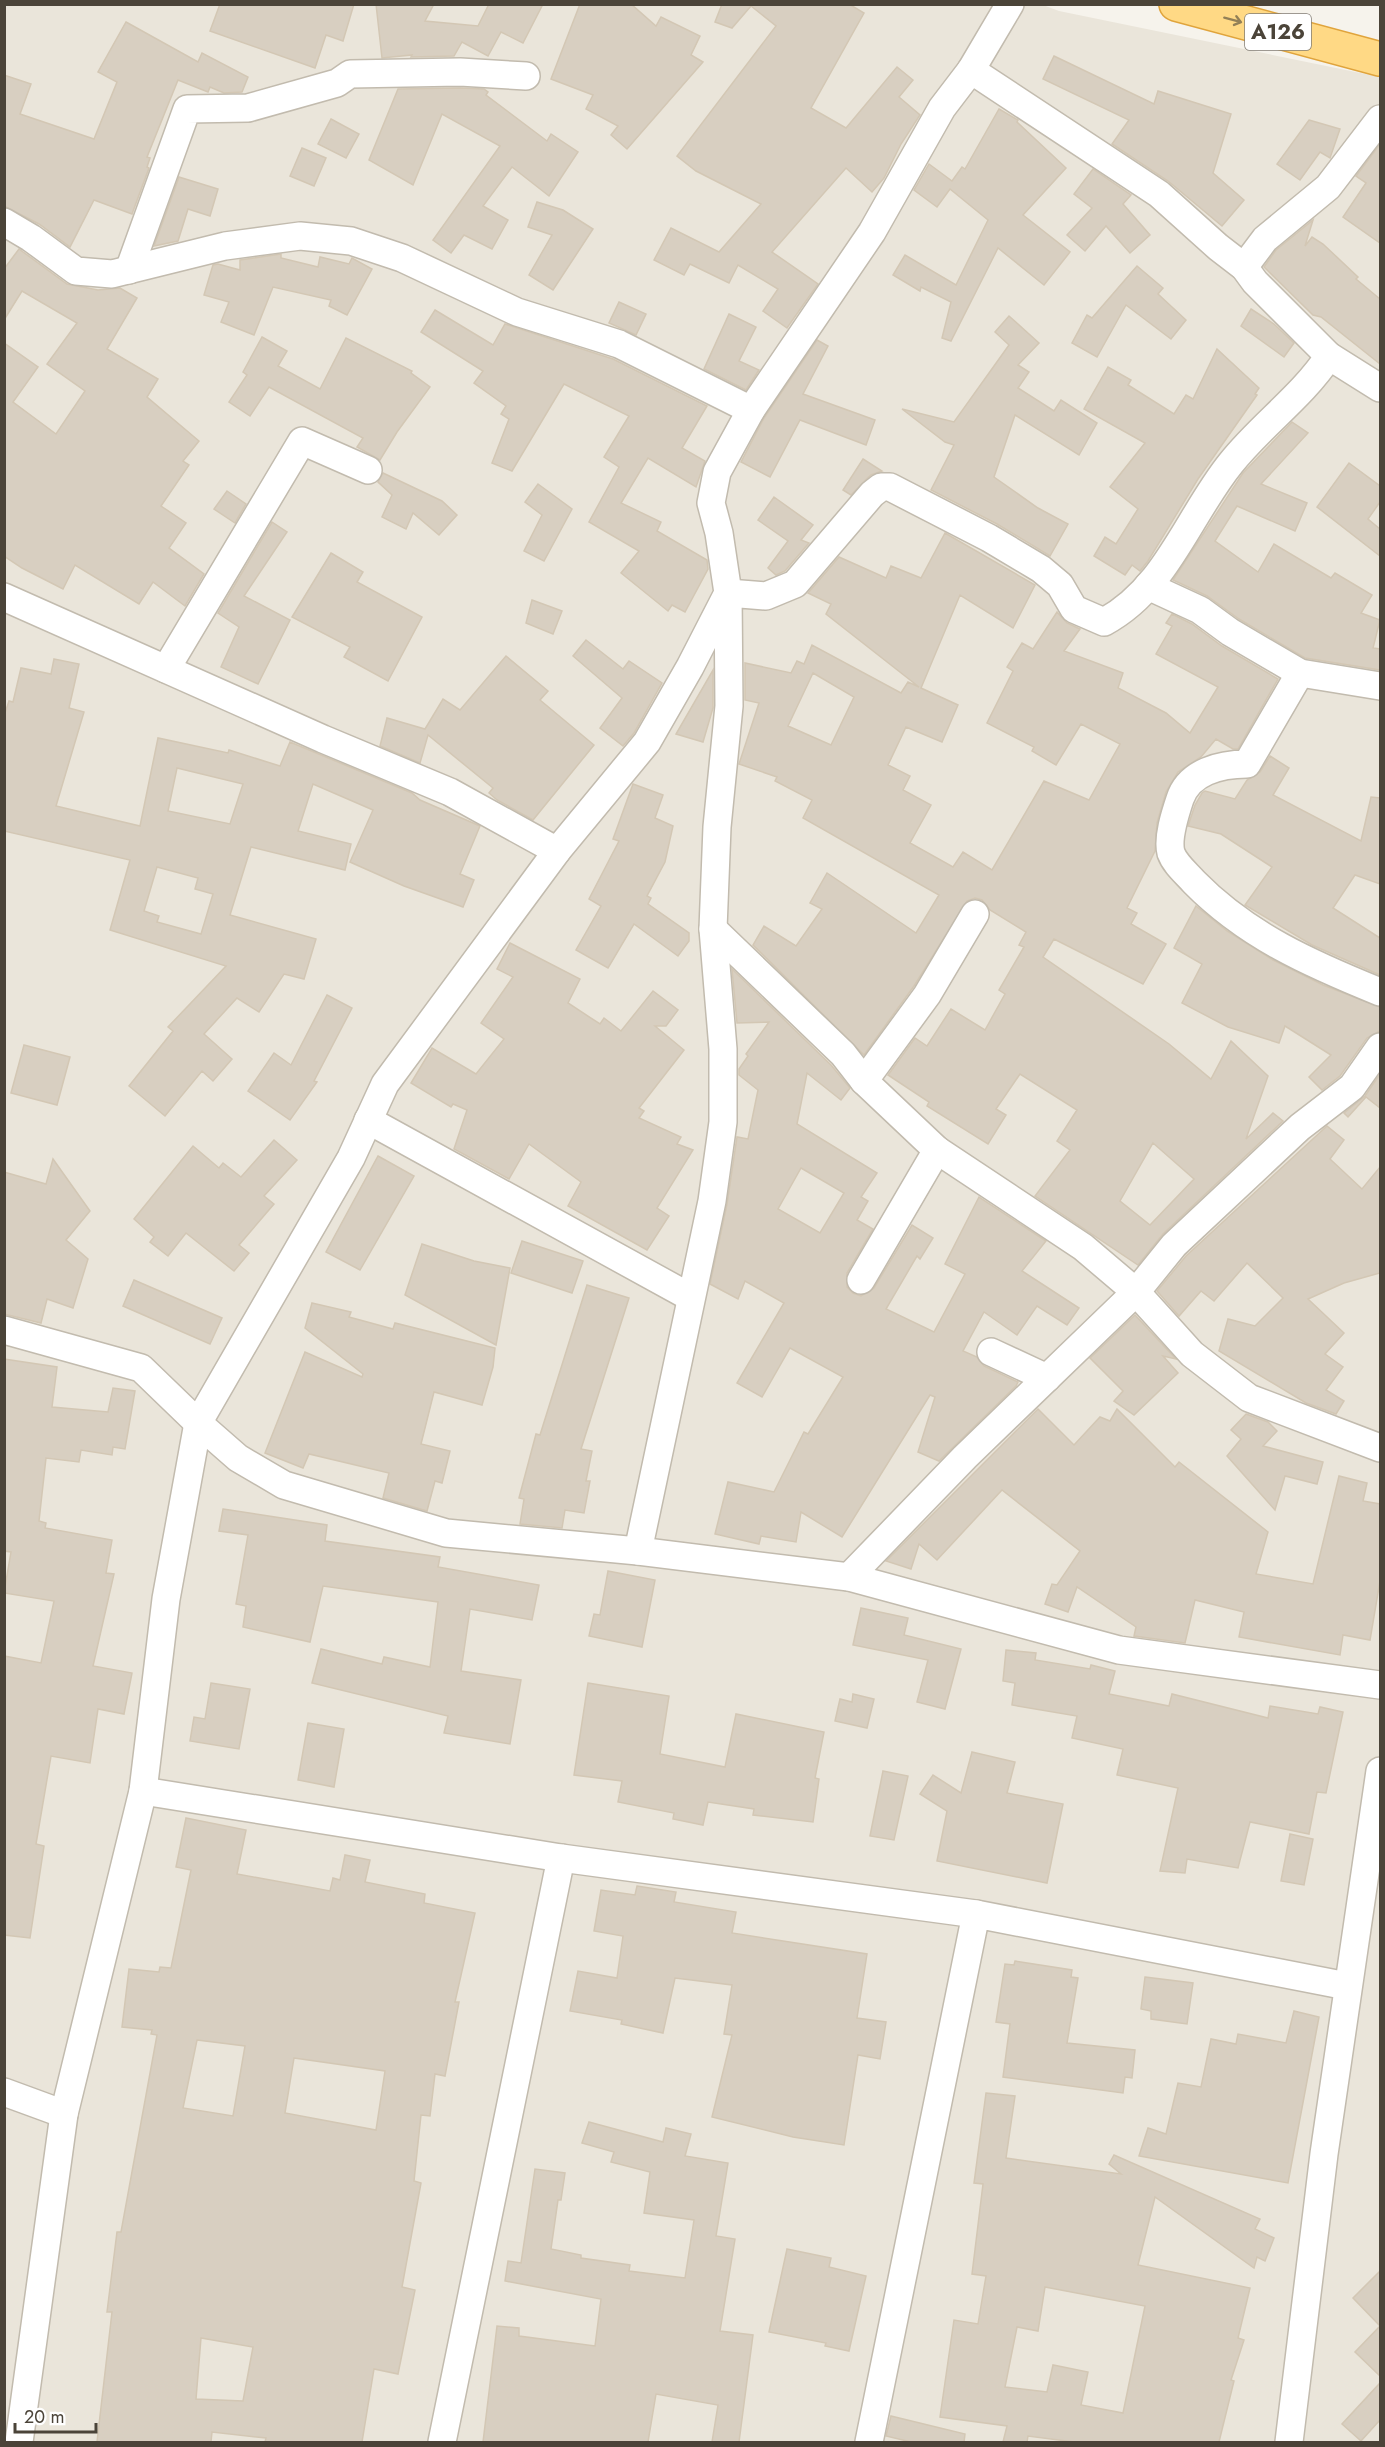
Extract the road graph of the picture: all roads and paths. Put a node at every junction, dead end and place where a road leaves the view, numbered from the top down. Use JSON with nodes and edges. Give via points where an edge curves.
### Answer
{"nodes":[{"id":1,"x":1010,"y":4,"type":"edge"},
{"id":2,"x":1176,"y":4,"type":"edge"},
{"id":3,"x":1380,"y":59,"type":"edge"},
{"id":4,"x":971,"y":70,"type":"junction"},
{"id":5,"x":526,"y":76,"type":"dead end"},
{"id":6,"x":1380,"y":119,"type":"edge"},
{"id":7,"x":4,"y":222,"type":"edge"},
{"id":8,"x":1244,"y":267,"type":"junction"},
{"id":9,"x":129,"y":270,"type":"junction"},
{"id":10,"x":1329,"y":356,"type":"junction"},
{"id":11,"x":1380,"y":388,"type":"edge"},
{"id":12,"x":751,"y":410,"type":"junction"},
{"id":13,"x":368,"y":470,"type":"dead end"},
{"id":14,"x":1148,"y":586,"type":"junction"},
{"id":15,"x":728,"y":593,"type":"junction"},
{"id":16,"x":4,"y":597,"type":"edge"},
{"id":17,"x":166,"y":669,"type":"junction"},
{"id":18,"x":1300,"y":673,"type":"junction"},
{"id":19,"x":1380,"y":686,"type":"edge"},
{"id":20,"x":556,"y":851,"type":"junction"},
{"id":21,"x":975,"y":914,"type":"dead end"},
{"id":22,"x":714,"y":929,"type":"junction"},
{"id":23,"x":1380,"y":992,"type":"edge"},
{"id":24,"x":1380,"y":1047,"type":"edge"},
{"id":25,"x":864,"y":1081,"type":"junction"},
{"id":26,"x":368,"y":1120,"type":"junction"},
{"id":27,"x":937,"y":1150,"type":"junction"},
{"id":28,"x":861,"y":1280,"type":"dead end"},
{"id":29,"x":1136,"y":1292,"type":"junction"},
{"id":30,"x":690,"y":1297,"type":"junction"},
{"id":31,"x":4,"y":1330,"type":"edge"},
{"id":32,"x":991,"y":1352,"type":"dead end"},
{"id":33,"x":1047,"y":1378,"type":"junction"},
{"id":34,"x":198,"y":1423,"type":"junction"},
{"id":35,"x":1380,"y":1448,"type":"edge"},
{"id":36,"x":638,"y":1551,"type":"junction"},
{"id":37,"x":849,"y":1577,"type":"junction"},
{"id":38,"x":1380,"y":1685,"type":"edge"},
{"id":39,"x":1379,"y":1780,"type":"edge"},
{"id":40,"x":143,"y":1791,"type":"junction"},
{"id":41,"x":561,"y":1858,"type":"junction"},
{"id":42,"x":976,"y":1914,"type":"junction"},
{"id":43,"x":1347,"y":1986,"type":"junction"},
{"id":44,"x":4,"y":2092,"type":"edge"},
{"id":45,"x":64,"y":2114,"type":"junction"},
{"id":46,"x":19,"y":2442,"type":"edge"},
{"id":47,"x":442,"y":2442,"type":"edge"},
{"id":48,"x":869,"y":2442,"type":"edge"},
{"id":49,"x":1289,"y":2442,"type":"edge"}],
"edges":[{"from":1,"to":4,"type":"street"},
{"from":2,"to":3,"type":"highway","number":"A126","one_way":true},
{"from":4,"to":8,"type":"street","via":[[1159,194]]},
{"from":4,"to":12,"type":"street","via":[[942,108],[872,232]]},
{"from":5,"to":9,"type":"street","via":[[460,72],[350,74],[337,83],[248,108],[187,109]]},
{"from":6,"to":8,"type":"street","via":[[1328,188],[1264,239]]},
{"from":7,"to":9,"type":"street","via":[[76,271],[112,274]]},
{"from":8,"to":10,"type":"street"},
{"from":9,"to":12,"type":"street","via":[[225,246],[300,236],[351,241],[402,258],[517,312],[619,344]]},
{"from":10,"to":11,"type":"street"},
{"from":10,"to":14,"type":"street","via":[[1316,376],[1230,464]]},
{"from":12,"to":15,"type":"street","via":[[717,472],[711,502]]},
{"from":13,"to":17,"type":"street","via":[[302,441]]},
{"from":14,"to":15,"type":"street","via":[[1120,613],[1104,622],[1074,609],[1060,585],[989,538],[890,487],[881,487],[795,584],[766,596]]},
{"from":14,"to":18,"type":"street","via":[[1200,610]]},
{"from":15,"to":20,"type":"street","via":[[646,742]]},
{"from":15,"to":22,"type":"street","via":[[729,706],[717,827]]},
{"from":16,"to":17,"type":"street"},
{"from":17,"to":20,"type":"street","via":[[450,792]]},
{"from":18,"to":19,"type":"street"},
{"from":18,"to":23,"type":"street","via":[[1247,764],[1226,764],[1194,778],[1184,788],[1173,827],[1171,852],[1180,868],[1204,892],[1268,940],[1303,961]]},
{"from":20,"to":26,"type":"street","via":[[385,1084]]},
{"from":21,"to":25,"type":"street","via":[[927,995]]},
{"from":22,"to":25,"type":"street","via":[[843,1054]]},
{"from":22,"to":30,"type":"street","via":[[723,1049],[723,1122],[712,1201]]},
{"from":24,"to":29,"type":"street","via":[[1353,1087],[1300,1127],[1174,1245]]},
{"from":25,"to":27,"type":"street"},
{"from":26,"to":30,"type":"street"},
{"from":26,"to":34,"type":"street","via":[[351,1158]]},
{"from":27,"to":28,"type":"street"},
{"from":27,"to":29,"type":"street","via":[[1083,1247]]},
{"from":29,"to":33,"type":"street"},
{"from":29,"to":35,"type":"street","via":[[1192,1354],[1249,1398]]},
{"from":30,"to":36,"type":"street"},
{"from":31,"to":34,"type":"street","via":[[141,1368]]},
{"from":32,"to":33,"type":"street"},
{"from":33,"to":37,"type":"street","via":[[964,1457]]},
{"from":34,"to":36,"type":"street","via":[[238,1458],[284,1485],[354,1507],[446,1533]]},
{"from":34,"to":40,"type":"street","via":[[166,1599]]},
{"from":36,"to":37,"type":"street"},
{"from":37,"to":38,"type":"street","via":[[1119,1650]]},
{"from":39,"to":43,"type":"street"},
{"from":40,"to":41,"type":"street"},
{"from":40,"to":45,"type":"street"},
{"from":41,"to":42,"type":"street"},
{"from":41,"to":47,"type":"street"},
{"from":42,"to":43,"type":"street"},
{"from":42,"to":48,"type":"street"},
{"from":43,"to":49,"type":"street"},
{"from":44,"to":45,"type":"street"},
{"from":45,"to":46,"type":"street"}]}
